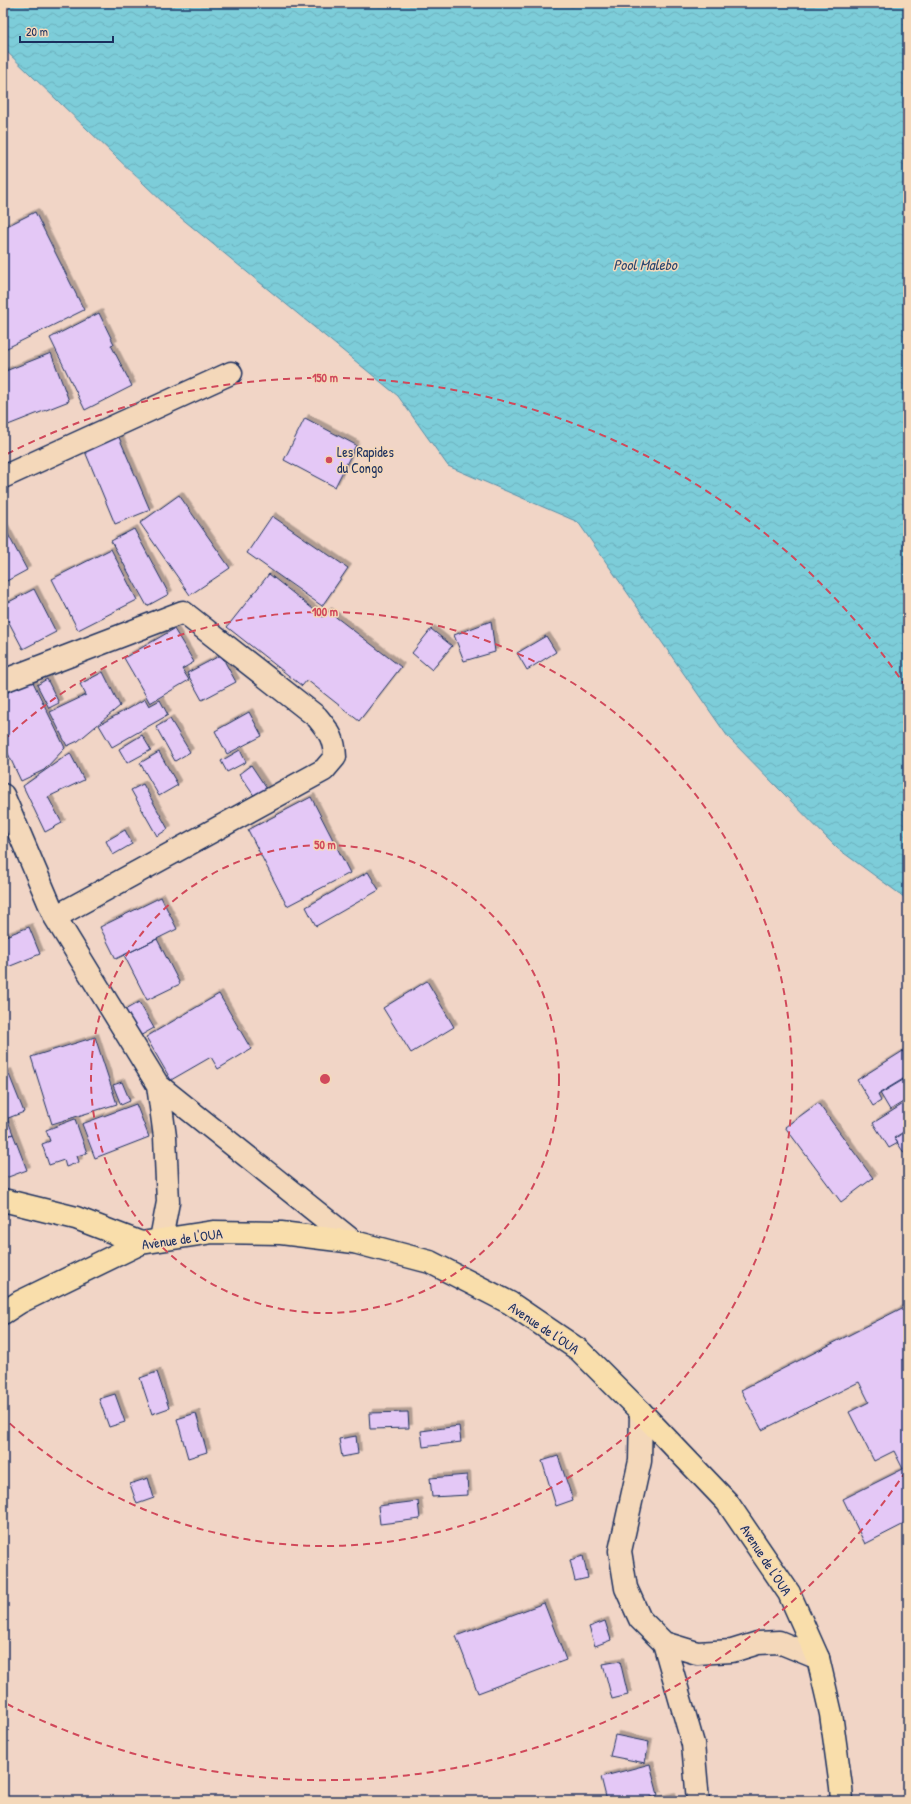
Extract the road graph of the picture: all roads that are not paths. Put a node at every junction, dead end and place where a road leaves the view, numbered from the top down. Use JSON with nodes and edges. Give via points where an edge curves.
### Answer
{"nodes":[{"id":1,"x":231,"y":373,"type":"dead end"},
{"id":2,"x":3,"y":477,"type":"edge"},
{"id":3,"x":3,"y":680,"type":"edge"},
{"id":4,"x":3,"y":795,"type":"edge"},
{"id":5,"x":55,"y":917,"type":"junction"},
{"id":6,"x":158,"y":1085,"type":"junction"},
{"id":7,"x":3,"y":1200,"type":"edge"},
{"id":8,"x":151,"y":1241,"type":"junction"},
{"id":9,"x":354,"y":1242,"type":"junction"},
{"id":10,"x":9,"y":1302,"type":"edge"},
{"id":11,"x":641,"y":1412,"type":"junction"},
{"id":12,"x":664,"y":1643,"type":"junction"},
{"id":13,"x":818,"y":1658,"type":"junction"},
{"id":14,"x":698,"y":1801,"type":"edge"},
{"id":15,"x":842,"y":1801,"type":"edge"}],
"edges":[{"from":1,"to":2,"type":"street"},
{"from":3,"to":5,"type":"street","via":[[183,612],[317,717],[331,734],[335,745],[335,756],[324,770]]},
{"from":4,"to":5,"type":"street"},
{"from":5,"to":6,"type":"street"},
{"from":6,"to":8,"type":"street","via":[[165,1137],[168,1202]]},
{"from":6,"to":9,"type":"street"},
{"from":7,"to":8,"type":"main road","via":[[76,1218]]},
{"from":8,"to":9,"type":"main road","name":"Avenue de l'OUA","via":[[212,1232],[281,1233]]},
{"from":8,"to":10,"type":"main road","name":"Avenue de l'OUA"},
{"from":9,"to":11,"type":"main road","name":"Avenue de l'OUA","via":[[430,1262],[510,1303],[579,1350]]},
{"from":11,"to":12,"type":"street","via":[[640,1461],[620,1551],[626,1588],[640,1619]]},
{"from":11,"to":13,"type":"main road","name":"Avenue de l'OUA","via":[[727,1502],[788,1593]]},
{"from":12,"to":13,"type":"street","via":[[697,1653],[732,1651],[758,1643],[779,1642]]},
{"from":12,"to":14,"type":"street","via":[[693,1744]]},
{"from":13,"to":15,"type":"main road","name":"Avenue de l'OUA","via":[[831,1714]]}]}
